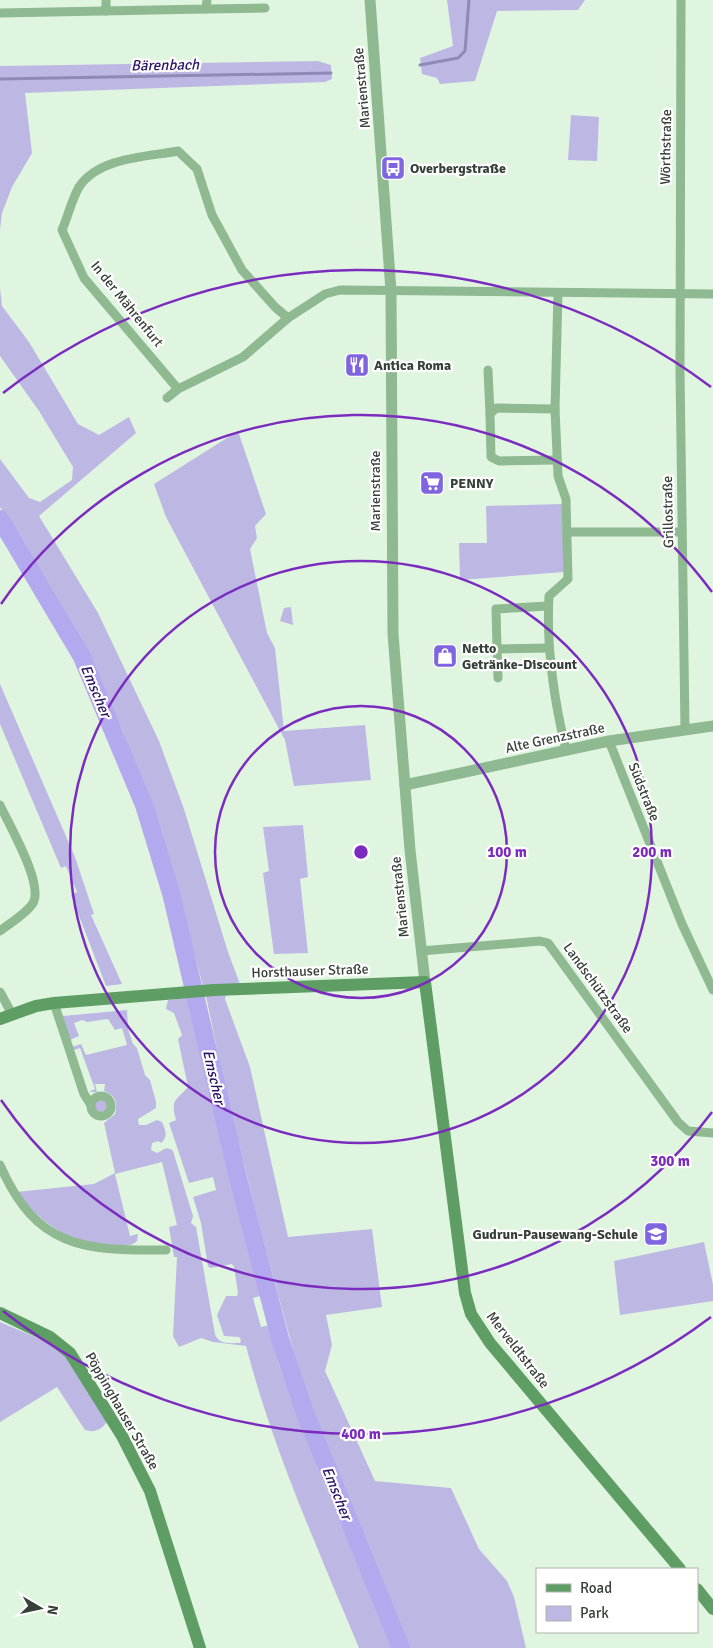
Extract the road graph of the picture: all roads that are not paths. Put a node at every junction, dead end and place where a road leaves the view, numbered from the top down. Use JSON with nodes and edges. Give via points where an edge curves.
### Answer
{"nodes":[{"id":1,"x":106,"y":0,"type":"edge"},
{"id":2,"x":370,"y":0,"type":"edge"},
{"id":3,"x":681,"y":0,"type":"edge"},
{"id":4,"x":206,"y":5,"type":"edge"},
{"id":5,"x":265,"y":8,"type":"dead end"},
{"id":6,"x":106,"y":11,"type":"junction"},
{"id":7,"x":0,"y":13,"type":"edge"},
{"id":8,"x":391,"y":291,"type":"junction"},
{"id":9,"x":558,"y":292,"type":"junction"},
{"id":10,"x":680,"y":294,"type":"junction"},
{"id":11,"x":713,"y":294,"type":"edge"},
{"id":12,"x":288,"y":318,"type":"junction"},
{"id":13,"x":488,"y":370,"type":"dead end"},
{"id":14,"x":178,"y":389,"type":"junction"},
{"id":15,"x":167,"y":398,"type":"dead end"},
{"id":16,"x":555,"y":409,"type":"junction"},
{"id":17,"x":490,"y":414,"type":"junction"},
{"id":18,"x":557,"y":460,"type":"junction"},
{"id":19,"x":567,"y":532,"type":"junction"},
{"id":20,"x":682,"y":532,"type":"junction"},
{"id":21,"x":548,"y":606,"type":"junction"},
{"id":22,"x":549,"y":648,"type":"junction"},
{"id":23,"x":497,"y":649,"type":"junction"},
{"id":24,"x":498,"y":678,"type":"dead end"},
{"id":25,"x":713,"y":726,"type":"edge"},
{"id":26,"x":685,"y":729,"type":"junction"},
{"id":27,"x":609,"y":741,"type":"junction"},
{"id":28,"x":566,"y":750,"type":"junction"},
{"id":29,"x":404,"y":785,"type":"junction"},
{"id":30,"x":0,"y":805,"type":"edge"},
{"id":31,"x":0,"y":931,"type":"edge"},
{"id":32,"x":421,"y":951,"type":"junction"},
{"id":33,"x":425,"y":982,"type":"junction"},
{"id":34,"x":713,"y":990,"type":"edge"},
{"id":35,"x":0,"y":992,"type":"edge"},
{"id":36,"x":54,"y":1003,"type":"junction"},
{"id":37,"x":12,"y":1014,"type":"junction"},
{"id":38,"x":0,"y":1019,"type":"edge"},
{"id":39,"x":91,"y":1105,"type":"dead end"},
{"id":40,"x":713,"y":1133,"type":"edge"},
{"id":41,"x":0,"y":1165,"type":"edge"},
{"id":42,"x":166,"y":1250,"type":"dead end"},
{"id":43,"x":0,"y":1313,"type":"edge"},
{"id":44,"x":679,"y":1568,"type":"edge"},
{"id":45,"x":698,"y":1590,"type":"edge"},
{"id":46,"x":713,"y":1609,"type":"edge"},
{"id":47,"x":200,"y":1648,"type":"edge"}],
"edges":[{"from":1,"to":6,"type":"street"},
{"from":2,"to":8,"type":"street","name":"Marienstraße"},
{"from":3,"to":10,"type":"street","name":"Wörthstraße"},
{"from":4,"to":5,"type":"street"},
{"from":4,"to":6,"type":"street"},
{"from":6,"to":7,"type":"street"},
{"from":8,"to":9,"type":"street"},
{"from":8,"to":12,"type":"street","via":[[340,290],[325,294]]},
{"from":8,"to":29,"type":"street","name":"Marienstraße","via":[[392,634]]},
{"from":9,"to":10,"type":"street"},
{"from":9,"to":16,"type":"street"},
{"from":10,"to":11,"type":"street"},
{"from":10,"to":20,"type":"street","name":"Grillostraße"},
{"from":12,"to":14,"type":"street","via":[[243,357]]},
{"from":12,"to":14,"type":"street","name":"In der Mährenfurt","via":[[242,270],[212,215],[197,168],[178,151],[108,164],[92,174],[79,187],[62,230],[84,278]]},
{"from":13,"to":17,"type":"street"},
{"from":14,"to":15,"type":"street"},
{"from":16,"to":17,"type":"street","via":[[496,408]]},
{"from":16,"to":18,"type":"street"},
{"from":17,"to":18,"type":"street","via":[[492,457],[498,461]]},
{"from":18,"to":19,"type":"street","via":[[558,476],[566,499]]},
{"from":19,"to":20,"type":"street"},
{"from":19,"to":21,"type":"street","via":[[568,579],[548,596]]},
{"from":20,"to":26,"type":"street","name":"Grillostraße"},
{"from":21,"to":22,"type":"street"},
{"from":21,"to":23,"type":"street","via":[[496,609]]},
{"from":22,"to":23,"type":"street"},
{"from":22,"to":28,"type":"street"},
{"from":23,"to":24,"type":"street"},
{"from":25,"to":26,"type":"street","name":"Alte Grenzstraße"},
{"from":26,"to":27,"type":"street","name":"Alte Grenzstraße"},
{"from":27,"to":28,"type":"street","name":"Alte Grenzstraße"},
{"from":27,"to":34,"type":"street","name":"Südstraße","via":[[682,924]]},
{"from":28,"to":29,"type":"street","name":"Alte Grenzstraße"},
{"from":29,"to":32,"type":"street","name":"Marienstraße"},
{"from":30,"to":31,"type":"street","via":[[36,891],[31,906]]},
{"from":32,"to":33,"type":"street","name":"Marienstraße"},
{"from":32,"to":40,"type":"street","name":"Landschützstraße","via":[[548,943],[678,1122],[688,1131]]},
{"from":33,"to":36,"type":"main road","name":"Horsthauser Straße","via":[[214,990]]},
{"from":33,"to":44,"type":"main road","name":"Merveldtstraße","via":[[457,1244],[471,1314],[490,1342]]},
{"from":35,"to":37,"type":"street"},
{"from":36,"to":37,"type":"main road","name":"Horsthauser Straße"},
{"from":36,"to":39,"type":"street","via":[[84,1094]]},
{"from":37,"to":38,"type":"main road","name":"Horsthauser Straße"},
{"from":41,"to":42,"type":"street","via":[[12,1192],[35,1222],[61,1238],[99,1248]]},
{"from":43,"to":47,"type":"main road","name":"Pöppinghauser Straße","via":[[50,1336],[70,1353],[122,1436],[150,1491]]},
{"from":45,"to":46,"type":"main road"}]}
